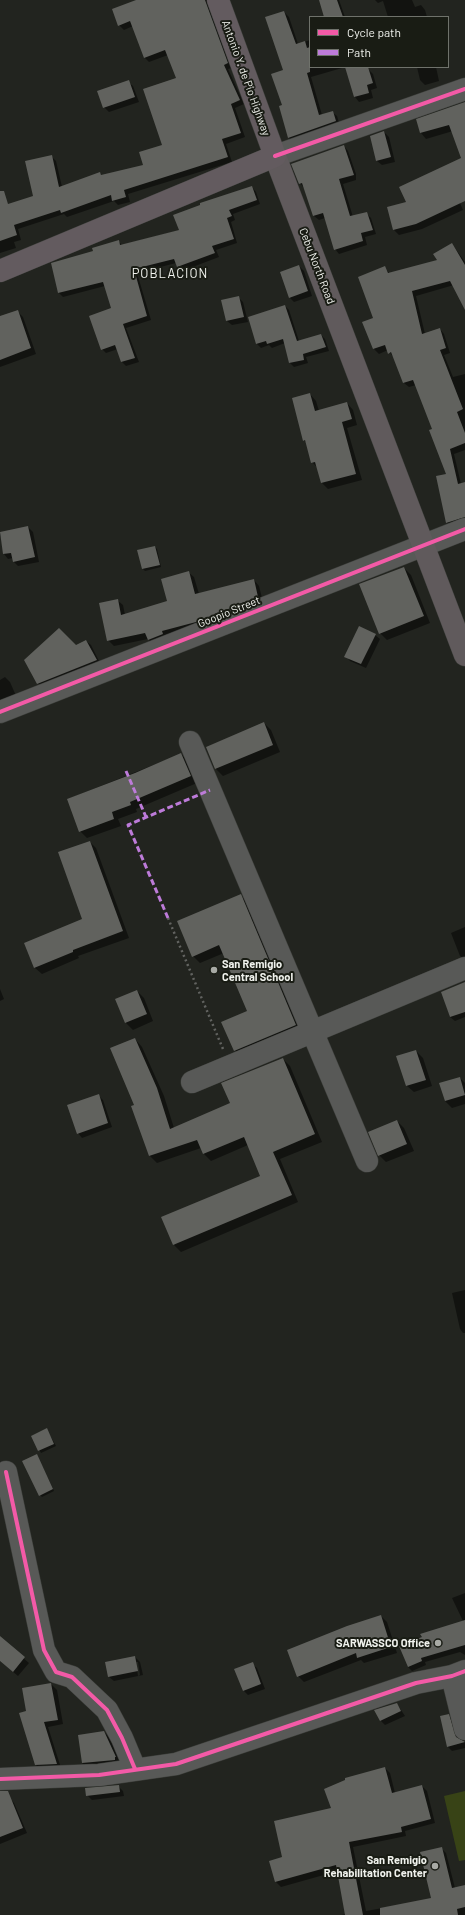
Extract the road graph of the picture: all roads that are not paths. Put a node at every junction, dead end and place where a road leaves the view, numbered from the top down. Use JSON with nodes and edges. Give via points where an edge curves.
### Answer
{"nodes":[{"id":1,"x":218,"y":0,"type":"edge"},
{"id":2,"x":465,"y":89,"type":"edge"},
{"id":3,"x":275,"y":156,"type":"junction"},
{"id":4,"x":0,"y":271,"type":"edge"},
{"id":5,"x":465,"y":529,"type":"edge"},
{"id":6,"x":422,"y":545,"type":"junction"},
{"id":7,"x":465,"y":655,"type":"edge"},
{"id":8,"x":0,"y":712,"type":"edge"},
{"id":9,"x":190,"y":742,"type":"dead end"},
{"id":10,"x":465,"y":968,"type":"edge"},
{"id":11,"x":312,"y":1032,"type":"junction"},
{"id":12,"x":192,"y":1082,"type":"dead end"},
{"id":13,"x":367,"y":1161,"type":"dead end"},
{"id":14,"x":6,"y":1472,"type":"dead end"},
{"id":15,"x":458,"y":1673,"type":"edge"},
{"id":16,"x":465,"y":1729,"type":"edge"},
{"id":17,"x":135,"y":1770,"type":"junction"},
{"id":18,"x":0,"y":1780,"type":"edge"}],
"edges":[{"from":1,"to":3,"type":"highway","name":"Antonio Y. de Pio Highway"},
{"from":2,"to":3,"type":"street"},
{"from":3,"to":4,"type":"highway"},
{"from":3,"to":6,"type":"main road","name":"Cebu North Road"},
{"from":5,"to":6,"type":"street","name":"Goopio Street"},
{"from":6,"to":7,"type":"main road","name":"Cebu North Road"},
{"from":6,"to":8,"type":"street","name":"Goopio Street"},
{"from":9,"to":11,"type":"street"},
{"from":10,"to":11,"type":"street"},
{"from":11,"to":12,"type":"street"},
{"from":11,"to":13,"type":"street"},
{"from":14,"to":17,"type":"street","via":[[44,1650],[56,1672],[72,1677],[107,1710]]},
{"from":15,"to":16,"type":"street"},
{"from":15,"to":17,"type":"street","via":[[416,1683],[176,1764]]},
{"from":17,"to":18,"type":"street","via":[[99,1775]]}]}
